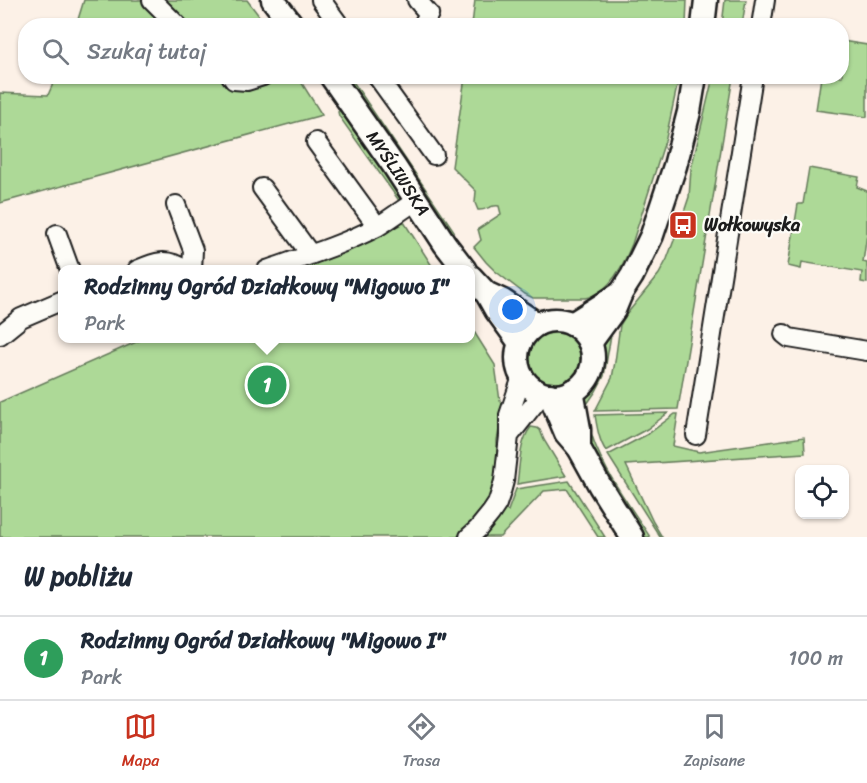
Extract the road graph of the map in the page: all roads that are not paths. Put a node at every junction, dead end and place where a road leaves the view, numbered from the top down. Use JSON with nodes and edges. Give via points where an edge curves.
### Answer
{"nodes":[{"id":1,"x":152,"y":0,"type":"edge"},
{"id":2,"x":273,"y":0,"type":"edge"},
{"id":3,"x":321,"y":0,"type":"edge"},
{"id":4,"x":417,"y":0,"type":"edge"},
{"id":5,"x":706,"y":0,"type":"edge"},
{"id":6,"x":765,"y":0,"type":"edge"},
{"id":7,"x":170,"y":18,"type":"edge"},
{"id":8,"x":287,"y":18,"type":"edge"},
{"id":9,"x":334,"y":18,"type":"edge"},
{"id":10,"x":427,"y":18,"type":"edge"},
{"id":11,"x":704,"y":18,"type":"edge"},
{"id":12,"x":762,"y":18,"type":"edge"},
{"id":13,"x":337,"y":84,"type":"edge"},
{"id":14,"x":383,"y":84,"type":"edge"},
{"id":15,"x":694,"y":84,"type":"edge"},
{"id":16,"x":752,"y":84,"type":"edge"},
{"id":17,"x":316,"y":142,"type":"dead end"},
{"id":18,"x":434,"y":155,"type":"dead end"},
{"id":19,"x":262,"y":188,"type":"dead end"},
{"id":20,"x":416,"y":201,"type":"junction"},
{"id":21,"x":177,"y":205,"type":"dead end"},
{"id":22,"x":377,"y":226,"type":"junction"},
{"id":23,"x":57,"y":234,"type":"dead end"},
{"id":24,"x":311,"y":255,"type":"junction"},
{"id":25,"x":68,"y":265,"type":"edge"},
{"id":26,"x":149,"y":265,"type":"edge"},
{"id":27,"x":177,"y":265,"type":"edge"},
{"id":28,"x":192,"y":265,"type":"edge"},
{"id":29,"x":282,"y":265,"type":"edge"},
{"id":30,"x":461,"y":265,"type":"edge"},
{"id":31,"x":475,"y":281,"type":"edge"},
{"id":32,"x":621,"y":293,"type":"junction"},
{"id":33,"x":487,"y":294,"type":"junction"},
{"id":34,"x":58,"y":302,"type":"edge"},
{"id":35,"x":537,"y":324,"type":"junction"},
{"id":36,"x":572,"y":324,"type":"junction"},
{"id":37,"x":784,"y":334,"type":"dead end"},
{"id":38,"x":0,"y":335,"type":"edge"},
{"id":39,"x":520,"y":343,"type":"junction"},
{"id":40,"x":590,"y":343,"type":"junction"},
{"id":41,"x":867,"y":351,"type":"edge"},
{"id":42,"x":522,"y":377,"type":"junction"},
{"id":43,"x":555,"y":393,"type":"junction"},
{"id":44,"x":696,"y":435,"type":"dead end"},
{"id":45,"x":509,"y":436,"type":"junction"},
{"id":46,"x":469,"y":537,"type":"edge"},
{"id":47,"x":632,"y":537,"type":"edge"}],
"edges":[{"from":1,"to":7,"type":"street"},
{"from":2,"to":8,"type":"street"},
{"from":3,"to":9,"type":"street"},
{"from":4,"to":10,"type":"street","via":[[429,14]]},
{"from":5,"to":11,"type":"street"},
{"from":6,"to":12,"type":"street"},
{"from":13,"to":20,"type":"street","name":"MYŚLIWSKA"},
{"from":14,"to":18,"type":"street"},
{"from":15,"to":32,"type":"street","via":[[657,223]]},
{"from":16,"to":44,"type":"street"},
{"from":17,"to":22,"type":"street"},
{"from":19,"to":24,"type":"street"},
{"from":20,"to":22,"type":"street"},
{"from":20,"to":30,"type":"street","name":"MYŚLIWSKA"},
{"from":21,"to":28,"type":"street","via":[[193,250]]},
{"from":22,"to":24,"type":"street"},
{"from":23,"to":25,"type":"street"},
{"from":24,"to":29,"type":"street"},
{"from":26,"to":27,"type":"street","via":[[167,261]]},
{"from":31,"to":33,"type":"street"},
{"from":32,"to":36,"type":"street"},
{"from":32,"to":40,"type":"street","via":[[614,310]]},
{"from":33,"to":35,"type":"street"},
{"from":33,"to":39,"type":"street"},
{"from":34,"to":38,"type":"street","via":[[21,318]]},
{"from":35,"to":36,"type":"street","via":[[555,320]]},
{"from":35,"to":39,"type":"street"},
{"from":36,"to":40,"type":"street"},
{"from":37,"to":41,"type":"street"},
{"from":39,"to":42,"type":"street"},
{"from":40,"to":43,"type":"street","via":[[592,365],[588,376],[581,385]]},
{"from":42,"to":43,"type":"street","via":[[535,390]]},
{"from":42,"to":45,"type":"street","via":[[509,415]]},
{"from":43,"to":45,"type":"street"},
{"from":43,"to":47,"type":"street","via":[[579,429],[579,448]]},
{"from":45,"to":46,"type":"street","via":[[497,504]]}]}
